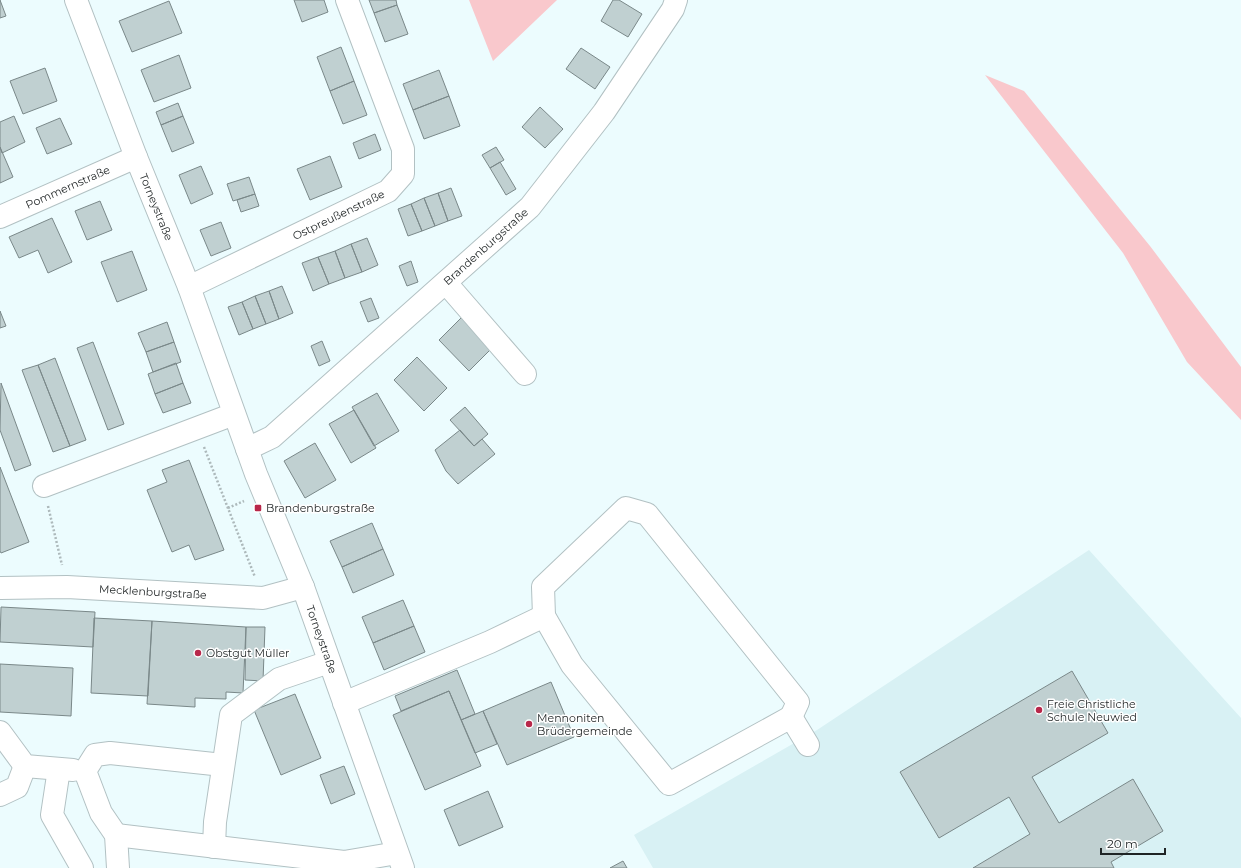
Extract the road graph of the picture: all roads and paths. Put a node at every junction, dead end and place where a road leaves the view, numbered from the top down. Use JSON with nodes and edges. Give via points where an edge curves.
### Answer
{"nodes":[{"id":1,"x":76,"y":0,"type":"edge"},
{"id":2,"x":347,"y":0,"type":"edge"},
{"id":3,"x":676,"y":0,"type":"edge"},
{"id":4,"x":136,"y":157,"type":"junction"},
{"id":5,"x":0,"y":217,"type":"edge"},
{"id":6,"x":446,"y":283,"type":"junction"},
{"id":7,"x":189,"y":288,"type":"junction"},
{"id":8,"x":525,"y":374,"type":"dead end"},
{"id":9,"x":234,"y":414,"type":"junction"},
{"id":10,"x":197,"y":428,"type":"junction"},
{"id":11,"x":247,"y":449,"type":"junction"},
{"id":12,"x":44,"y":486,"type":"joint"},
{"id":13,"x":67,"y":587,"type":"junction"},
{"id":14,"x":303,"y":587,"type":"junction"},
{"id":15,"x":0,"y":588,"type":"edge"},
{"id":16,"x":263,"y":598,"type":"junction"},
{"id":17,"x":544,"y":616,"type":"junction"},
{"id":18,"x":328,"y":662,"type":"junction"},
{"id":19,"x":344,"y":703,"type":"junction"},
{"id":20,"x":791,"y":717,"type":"junction"},
{"id":21,"x":0,"y":732,"type":"edge"},
{"id":22,"x":808,"y":744,"type":"dead end"},
{"id":23,"x":223,"y":765,"type":"junction"},
{"id":24,"x":25,"y":766,"type":"junction"},
{"id":25,"x":59,"y":769,"type":"junction"},
{"id":26,"x":85,"y":772,"type":"junction"},
{"id":27,"x":0,"y":795,"type":"edge"},
{"id":28,"x":116,"y":835,"type":"junction"},
{"id":29,"x":214,"y":847,"type":"junction"},
{"id":30,"x":400,"y":861,"type":"edge"},
{"id":31,"x":82,"y":868,"type":"edge"},
{"id":32,"x":118,"y":868,"type":"edge"}],
"edges":[{"from":1,"to":4,"type":"street","name":"Torneystraße"},
{"from":2,"to":7,"type":"street","name":"Ostpreußenstraße","via":[[403,149],[403,174],[388,191]]},
{"from":3,"to":6,"type":"street","name":"Brandenburgstraße","via":[[673,9],[604,112],[530,207]]},
{"from":4,"to":5,"type":"street","name":"Pommernstraße"},
{"from":4,"to":7,"type":"street","name":"Torneystraße"},
{"from":6,"to":8,"type":"street"},
{"from":6,"to":11,"type":"street","name":"Brandenburgstraße","via":[[272,437]]},
{"from":7,"to":9,"type":"street","name":"Torneystraße"},
{"from":9,"to":10,"type":"street"},
{"from":9,"to":11,"type":"street","name":"Torneystraße"},
{"from":10,"to":12,"type":"street"},
{"from":10,"to":16,"type":"path"},
{"from":11,"to":14,"type":"street","name":"Torneystraße"},
{"from":12,"to":13,"type":"path"},
{"from":13,"to":15,"type":"street","name":"Mecklenburgstraße"},
{"from":13,"to":16,"type":"street","name":"Mecklenburgstraße"},
{"from":14,"to":16,"type":"street","name":"Mecklenburgstraße"},
{"from":14,"to":18,"type":"street","name":"Torneystraße"},
{"from":17,"to":19,"type":"street","via":[[490,642]]},
{"from":17,"to":20,"type":"street","via":[[572,665],[670,784]]},
{"from":17,"to":20,"type":"street","via":[[542,587],[626,508],[647,514],[798,702]]},
{"from":18,"to":19,"type":"street","name":"Torneystraße"},
{"from":18,"to":23,"type":"street","via":[[279,679],[231,715]]},
{"from":19,"to":30,"type":"street","name":"Torneystraße"},
{"from":20,"to":22,"type":"street"},
{"from":21,"to":24,"type":"street"},
{"from":23,"to":26,"type":"street","via":[[110,753],[95,755]]},
{"from":23,"to":29,"type":"street"},
{"from":24,"to":25,"type":"street"},
{"from":24,"to":27,"type":"street","via":[[18,787]]},
{"from":25,"to":26,"type":"street"},
{"from":25,"to":31,"type":"street","via":[[52,815]]},
{"from":26,"to":28,"type":"street","via":[[101,813]]},
{"from":28,"to":29,"type":"street"},
{"from":28,"to":32,"type":"street"},
{"from":29,"to":30,"type":"street","via":[[344,862]]}]}
